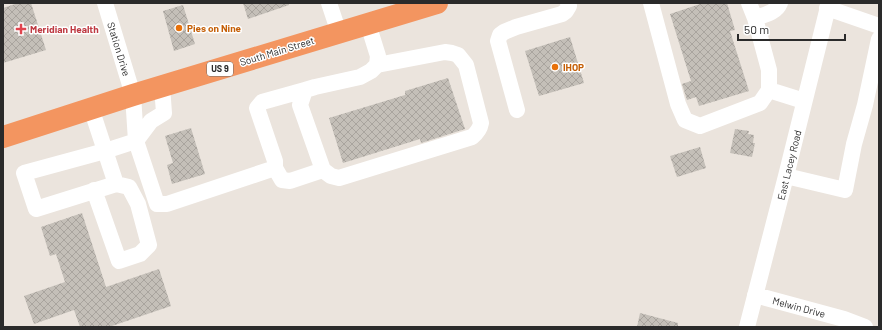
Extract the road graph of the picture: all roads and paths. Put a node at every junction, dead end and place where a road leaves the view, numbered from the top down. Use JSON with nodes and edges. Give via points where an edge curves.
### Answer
{"nodes":[{"id":1,"x":105,"y":3,"type":"edge"},
{"id":2,"x":329,"y":3,"type":"edge"},
{"id":3,"x":437,"y":3,"type":"edge"},
{"id":4,"x":568,"y":3,"type":"edge"},
{"id":5,"x":651,"y":3,"type":"edge"},
{"id":6,"x":748,"y":3,"type":"edge"},
{"id":7,"x":780,"y":3,"type":"edge"},
{"id":8,"x":828,"y":5,"type":"edge"},
{"id":9,"x":406,"y":7,"type":"edge"},
{"id":10,"x":755,"y":18,"type":"junction"},
{"id":11,"x":368,"y":24,"type":"junction"},
{"id":12,"x":879,"y":26,"type":"edge"},
{"id":13,"x":338,"y":33,"type":"junction"},
{"id":14,"x":879,"y":39,"type":"edge"},
{"id":15,"x":377,"y":65,"type":"junction"},
{"id":16,"x":162,"y":86,"type":"junction"},
{"id":17,"x":304,"y":90,"type":"junction"},
{"id":18,"x":769,"y":90,"type":"junction"},
{"id":19,"x":133,"y":95,"type":"junction"},
{"id":20,"x":804,"y":101,"type":"junction"},
{"id":21,"x":91,"y":108,"type":"junction"},
{"id":22,"x":517,"y":110,"type":"dead end"},
{"id":23,"x":3,"y":137,"type":"edge"},
{"id":24,"x":136,"y":141,"type":"junction"},
{"id":25,"x":105,"y":151,"type":"junction"},
{"id":26,"x":275,"y":168,"type":"junction"},
{"id":27,"x":323,"y":170,"type":"junction"},
{"id":28,"x":786,"y":176,"type":"junction"},
{"id":29,"x":116,"y":184,"type":"junction"},
{"id":30,"x":94,"y":190,"type":"junction"},
{"id":31,"x":755,"y":295,"type":"junction"},
{"id":32,"x":747,"y":327,"type":"edge"},
{"id":33,"x":865,"y":327,"type":"edge"}],
"edges":[{"from":1,"to":19,"type":"street","name":"Station Drive"},
{"from":2,"to":13,"type":"street"},
{"from":3,"to":9,"type":"highway","name":"South Main Street","number":"US 9"},
{"from":4,"to":22,"type":"street","via":[[566,11],[562,14],[516,27],[500,35],[498,40]]},
{"from":5,"to":18,"type":"street","via":[[678,104],[685,120],[700,126],[760,103]]},
{"from":6,"to":10,"type":"street"},
{"from":7,"to":10,"type":"street","via":[[780,6],[771,13]]},
{"from":8,"to":12,"type":"street"},
{"from":8,"to":20,"type":"street","name":"East Lacey Road"},
{"from":9,"to":11,"type":"highway","name":"South Main Street","number":"US 9"},
{"from":10,"to":18,"type":"street","via":[[769,70]]},
{"from":11,"to":13,"type":"highway","name":"South Main Street","number":"US 9"},
{"from":11,"to":15,"type":"street","via":[[378,56]]},
{"from":13,"to":16,"type":"highway","name":"South Main Street","number":"US 9"},
{"from":14,"to":28,"type":"street","via":[[845,190]]},
{"from":15,"to":17,"type":"street","via":[[360,77]]},
{"from":15,"to":27,"type":"street","via":[[446,52],[458,55],[466,65],[481,123],[480,128],[472,137],[339,178]]},
{"from":16,"to":19,"type":"highway","name":"South Main Street","number":"US 9"},
{"from":16,"to":24,"type":"street","via":[[164,113],[151,121]]},
{"from":17,"to":26,"type":"street","via":[[262,102],[258,108]]},
{"from":17,"to":27,"type":"street","via":[[300,105]]},
{"from":18,"to":20,"type":"street"},
{"from":19,"to":21,"type":"highway","name":"South Main Street","number":"US 9"},
{"from":19,"to":24,"type":"street","name":"Station Drive"},
{"from":20,"to":28,"type":"street","name":"East Lacey Road"},
{"from":21,"to":23,"type":"highway","name":"South Main Street","number":"US 9"},
{"from":21,"to":25,"type":"street"},
{"from":24,"to":25,"type":"street"},
{"from":24,"to":26,"type":"street","name":"Station Drive","via":[[156,204],[167,204]]},
{"from":25,"to":29,"type":"street"},
{"from":25,"to":30,"type":"street","via":[[24,173],[36,209]]},
{"from":26,"to":27,"type":"street","via":[[282,180],[290,181]]},
{"from":28,"to":31,"type":"street","name":"East Lacey Road"},
{"from":29,"to":30,"type":"street"},
{"from":29,"to":30,"type":"street","via":[[129,187],[138,204],[149,245],[140,254],[119,261]]},
{"from":31,"to":32,"type":"street","name":"East Lacey Road"},
{"from":31,"to":33,"type":"street","name":"Melwin Drive"}]}
